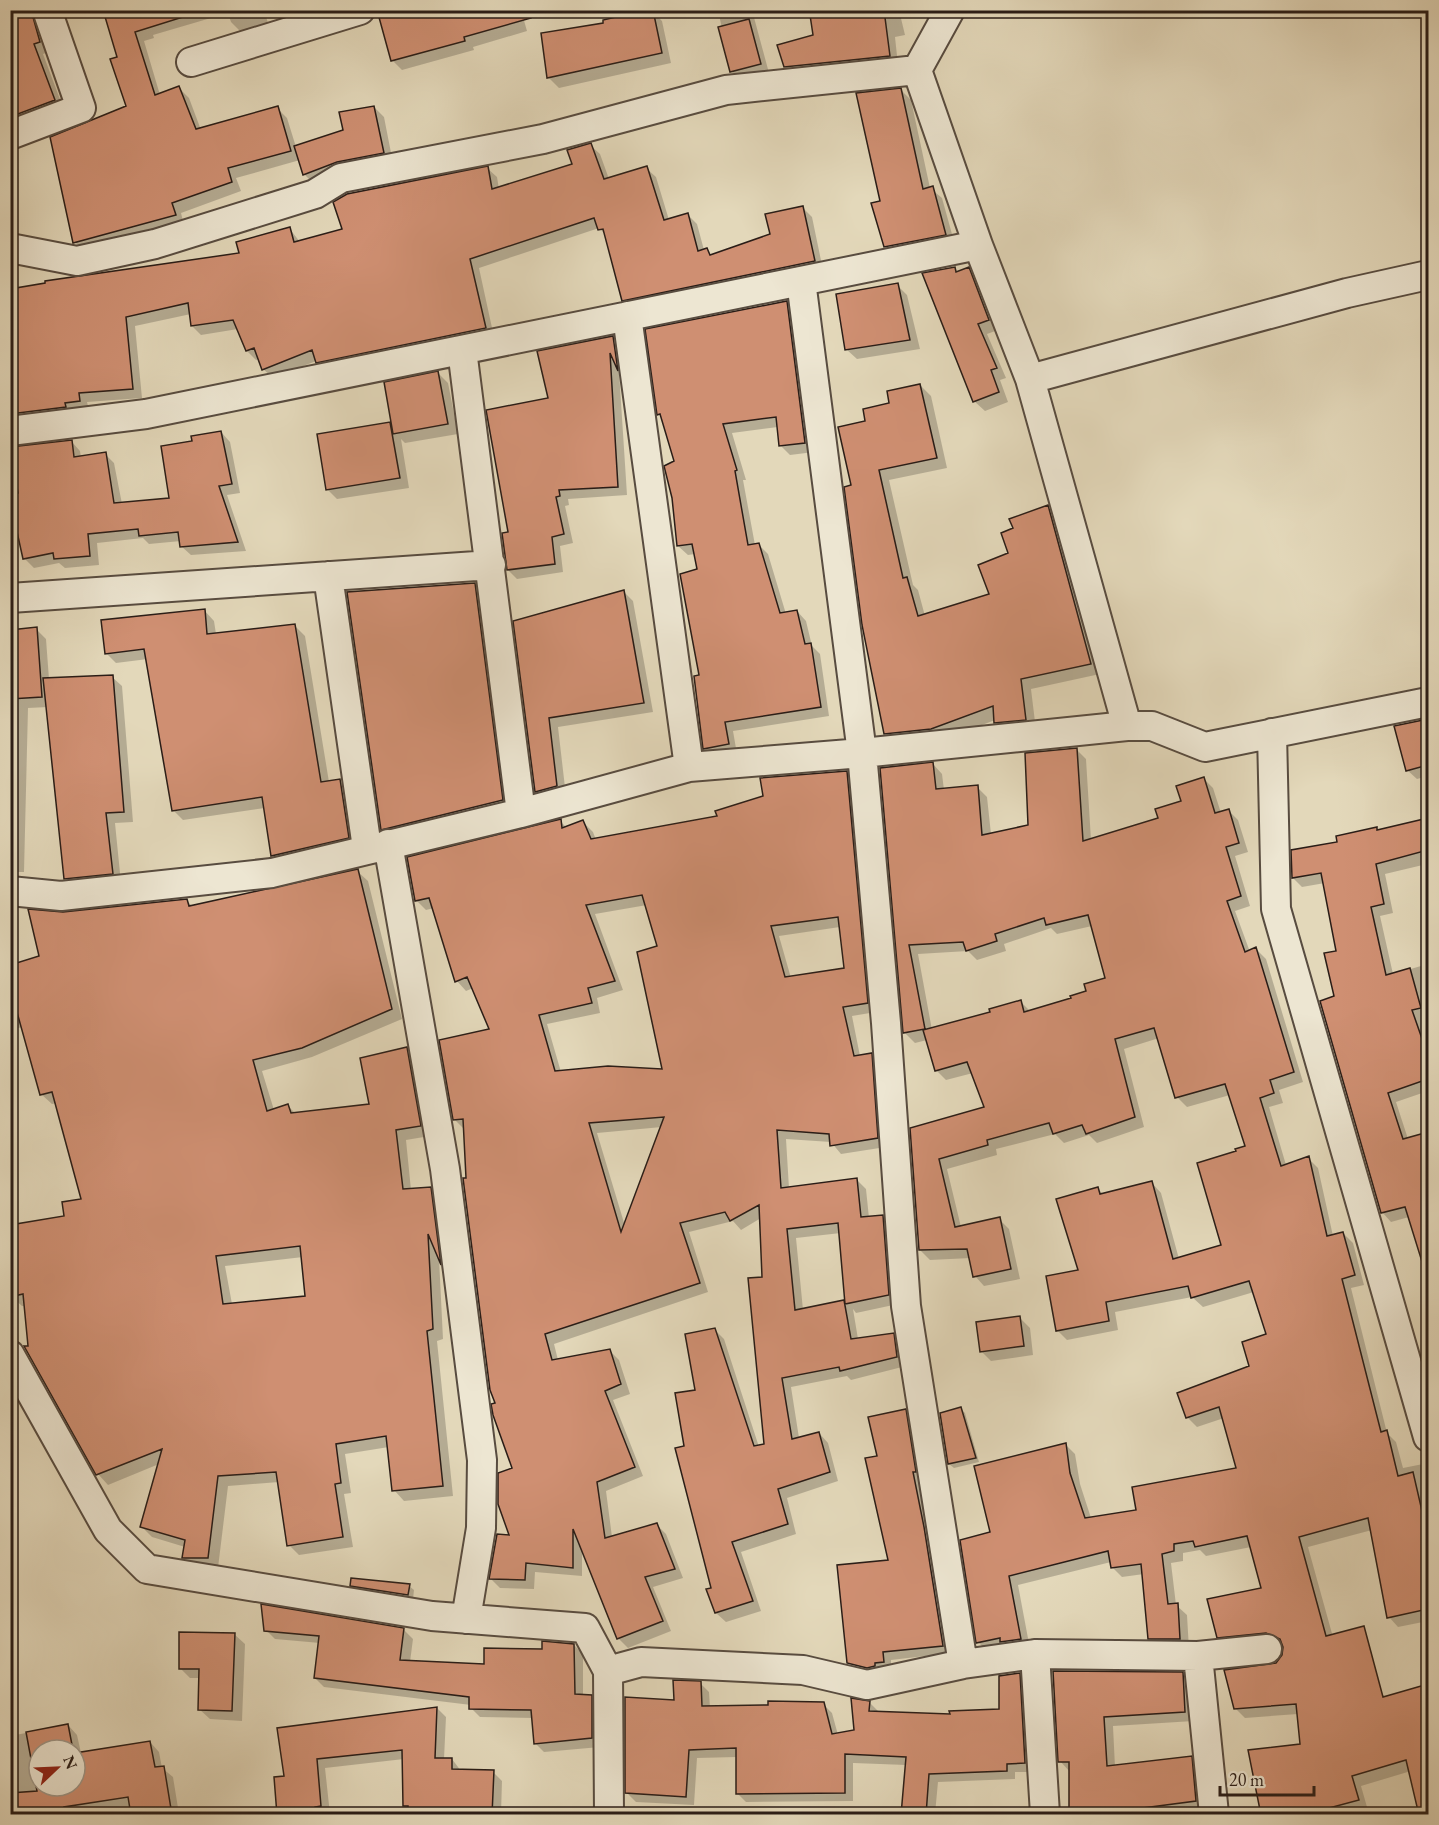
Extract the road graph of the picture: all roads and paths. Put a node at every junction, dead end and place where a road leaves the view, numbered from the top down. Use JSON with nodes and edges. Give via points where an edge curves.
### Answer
{"nodes":[{"id":1,"x":47,"y":10,"type":"edge"},
{"id":2,"x":360,"y":10,"type":"edge"},
{"id":3,"x":950,"y":10,"type":"edge"},
{"id":4,"x":191,"y":62,"type":"dead end"},
{"id":5,"x":916,"y":70,"type":"junction"},
{"id":6,"x":10,"y":135,"type":"edge"},
{"id":7,"x":978,"y":245,"type":"junction"},
{"id":8,"x":10,"y":248,"type":"edge"},
{"id":9,"x":1428,"y":275,"type":"edge"},
{"id":10,"x":801,"y":281,"type":"junction"},
{"id":11,"x":627,"y":316,"type":"junction"},
{"id":12,"x":462,"y":350,"type":"junction"},
{"id":13,"x":1030,"y":379,"type":"junction"},
{"id":14,"x":10,"y":431,"type":"edge"},
{"id":15,"x":491,"y":565,"type":"junction"},
{"id":16,"x":328,"y":576,"type":"junction"},
{"id":17,"x":10,"y":598,"type":"edge"},
{"id":18,"x":1428,"y":702,"type":"edge"},
{"id":19,"x":1127,"y":726,"type":"junction"},
{"id":20,"x":1272,"y":734,"type":"junction"},
{"id":21,"x":862,"y":753,"type":"junction"},
{"id":22,"x":689,"y":767,"type":"junction"},
{"id":23,"x":521,"y":813,"type":"junction"},
{"id":24,"x":378,"y":846,"type":"junction"},
{"id":25,"x":10,"y":891,"type":"edge"},
{"id":26,"x":10,"y":1355,"type":"edge"},
{"id":27,"x":1428,"y":1437,"type":"edge"},
{"id":28,"x":466,"y":1620,"type":"junction"},
{"id":29,"x":1267,"y":1649,"type":"dead end"},
{"id":30,"x":1035,"y":1654,"type":"junction"},
{"id":31,"x":1198,"y":1656,"type":"junction"},
{"id":32,"x":963,"y":1664,"type":"junction"},
{"id":33,"x":608,"y":1671,"type":"junction"},
{"id":34,"x":609,"y":1815,"type":"edge"},
{"id":35,"x":1045,"y":1815,"type":"edge"},
{"id":36,"x":1215,"y":1815,"type":"edge"}],
"edges":[{"from":1,"to":6,"type":"street","via":[[81,108]]},
{"from":2,"to":4,"type":"street"},
{"from":3,"to":5,"type":"street"},
{"from":5,"to":7,"type":"street"},
{"from":5,"to":8,"type":"street","via":[[726,90],[543,139],[341,178],[315,194],[165,241],[78,261]]},
{"from":7,"to":10,"type":"street"},
{"from":7,"to":13,"type":"street"},
{"from":9,"to":13,"type":"street","via":[[1347,293]]},
{"from":10,"to":11,"type":"street"},
{"from":10,"to":21,"type":"street"},
{"from":11,"to":12,"type":"street"},
{"from":11,"to":22,"type":"street"},
{"from":12,"to":14,"type":"street","via":[[146,414]]},
{"from":12,"to":15,"type":"street"},
{"from":13,"to":19,"type":"street"},
{"from":15,"to":16,"type":"street"},
{"from":15,"to":23,"type":"street"},
{"from":16,"to":17,"type":"street"},
{"from":16,"to":24,"type":"street"},
{"from":18,"to":20,"type":"street"},
{"from":19,"to":20,"type":"street","via":[[1152,726],[1205,747]]},
{"from":19,"to":21,"type":"street"},
{"from":20,"to":27,"type":"street","via":[[1276,909]]},
{"from":21,"to":22,"type":"street"},
{"from":21,"to":32,"type":"street","via":[[906,1306]]},
{"from":22,"to":23,"type":"street"},
{"from":23,"to":24,"type":"street"},
{"from":24,"to":25,"type":"street","via":[[272,873],[61,896]]},
{"from":24,"to":28,"type":"street","via":[[445,1169],[482,1460],[481,1528]]},
{"from":26,"to":28,"type":"street","via":[[108,1530],[147,1569]]},
{"from":28,"to":33,"type":"street","via":[[585,1628]]},
{"from":29,"to":31,"type":"street"},
{"from":30,"to":31,"type":"street"},
{"from":30,"to":32,"type":"street"},
{"from":30,"to":35,"type":"street"},
{"from":31,"to":36,"type":"street"},
{"from":32,"to":33,"type":"street","via":[[867,1686],[803,1670],[641,1662]]},
{"from":33,"to":34,"type":"street"}]}
